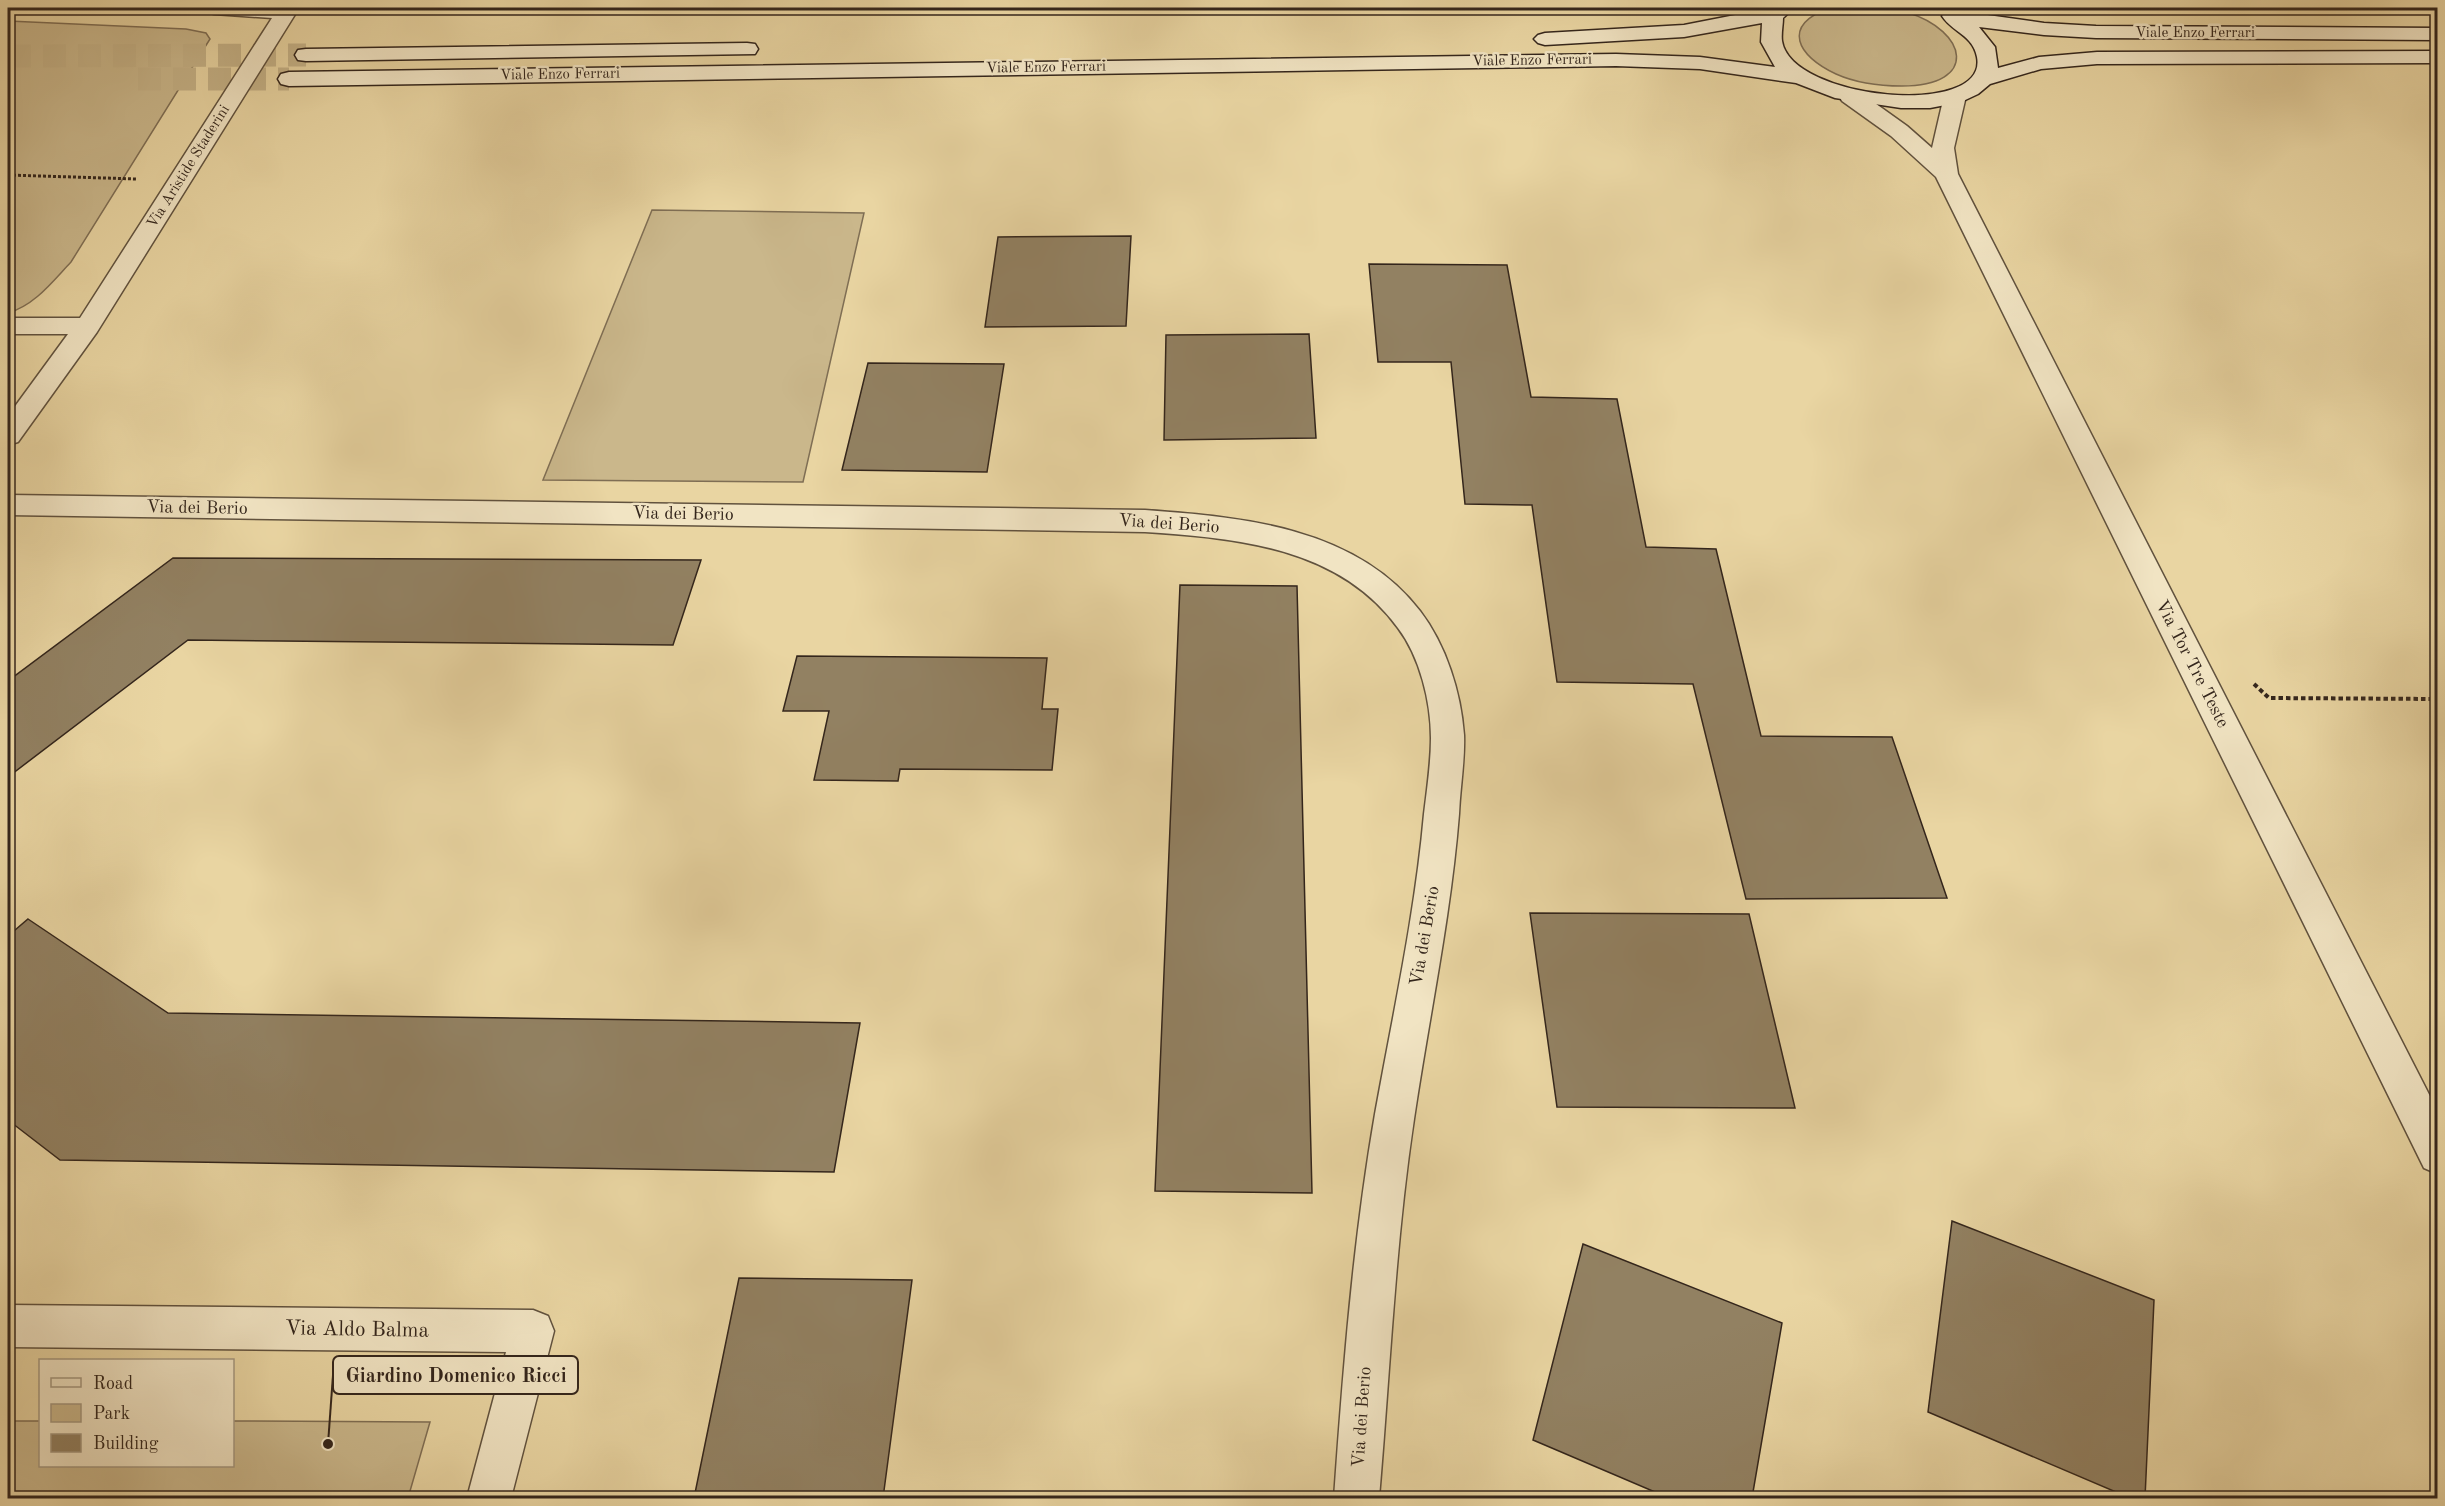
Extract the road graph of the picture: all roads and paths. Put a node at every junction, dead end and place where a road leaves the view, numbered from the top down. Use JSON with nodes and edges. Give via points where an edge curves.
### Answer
{"nodes":[{"id":1,"x":214,"y":8,"type":"edge"},
{"id":2,"x":287,"y":10,"type":"edge"},
{"id":3,"x":1779,"y":11,"type":"edge"},
{"id":4,"x":1944,"y":12,"type":"edge"},
{"id":5,"x":2438,"y":33,"type":"edge"},
{"id":6,"x":1527,"y":40,"type":"dead end"},
{"id":7,"x":773,"y":49,"type":"dead end"},
{"id":8,"x":306,"y":55,"type":"tunnel mouth"},
{"id":9,"x":2438,"y":57,"type":"edge"},
{"id":10,"x":1802,"y":77,"type":"junction"},
{"id":11,"x":289,"y":79,"type":"tunnel mouth"},
{"id":12,"x":1981,"y":80,"type":"junction"},
{"id":13,"x":1851,"y":96,"type":"junction"},
{"id":14,"x":1955,"y":96,"type":"junction"},
{"id":15,"x":8,"y":174,"type":"edge"},
{"id":16,"x":1946,"y":174,"type":"junction"},
{"id":17,"x":181,"y":178,"type":"junction"},
{"id":18,"x":8,"y":326,"type":"edge"},
{"id":19,"x":88,"y":326,"type":"junction"},
{"id":20,"x":8,"y":435,"type":"edge"},
{"id":21,"x":8,"y":505,"type":"edge"},
{"id":22,"x":2196,"y":672,"type":"junction"},
{"id":23,"x":2438,"y":699,"type":"edge"},
{"id":24,"x":2438,"y":1154,"type":"edge"},
{"id":25,"x":8,"y":1326,"type":"edge"},
{"id":26,"x":489,"y":1498,"type":"edge"},
{"id":27,"x":1357,"y":1498,"type":"edge"}],
"edges":[{"from":1,"to":2,"type":"street"},
{"from":2,"to":17,"type":"street","name":"Via Aristide Staderini"},
{"from":3,"to":6,"type":"street","name":"Viale Enzo Ferrari","via":[[1658,33]]},
{"from":3,"to":10,"type":"street","via":[[1768,32],[1773,48]]},
{"from":4,"to":5,"type":"street","name":"Viale Enzo Ferrari","via":[[2044,29],[2096,32]]},
{"from":4,"to":12,"type":"street","via":[[1976,32],[1987,47],[1988,64]]},
{"from":7,"to":8,"type":"street","name":"Viale Enzo Ferrari"},
{"from":9,"to":12,"type":"street","name":"Viale Enzo Ferrari","via":[[2097,58],[2038,63]]},
{"from":10,"to":11,"type":"street","name":"Viale Enzo Ferrari","via":[[1700,63],[1616,60]]},
{"from":10,"to":13,"type":"street"},
{"from":12,"to":14,"type":"street","name":"Viale Enzo Ferrari"},
{"from":13,"to":14,"type":"street","via":[[1918,103]]},
{"from":13,"to":16,"type":"street","via":[[1899,131]]},
{"from":14,"to":16,"type":"street","via":[[1943,148]]},
{"from":15,"to":17,"type":"path"},
{"from":16,"to":22,"type":"street","name":"Via Tor Tre Teste"},
{"from":17,"to":19,"type":"street","name":"Via Aristide Staderini"},
{"from":18,"to":19,"type":"street"},
{"from":19,"to":20,"type":"street","name":"Via Aristide Staderini"},
{"from":21,"to":27,"type":"street","name":"Via dei Berio","via":[[1145,521],[1261,533],[1325,552],[1372,580],[1409,618],[1434,666],[1447,730],[1440,852],[1390,1146],[1364,1372]]},
{"from":22,"to":23,"type":"path","via":[[2225,671],[2252,682],[2269,698]]},
{"from":22,"to":24,"type":"street","name":"Via Tor Tre Teste"},
{"from":25,"to":26,"type":"street","name":"Via Aldo Balma","via":[[533,1331]]}]}
